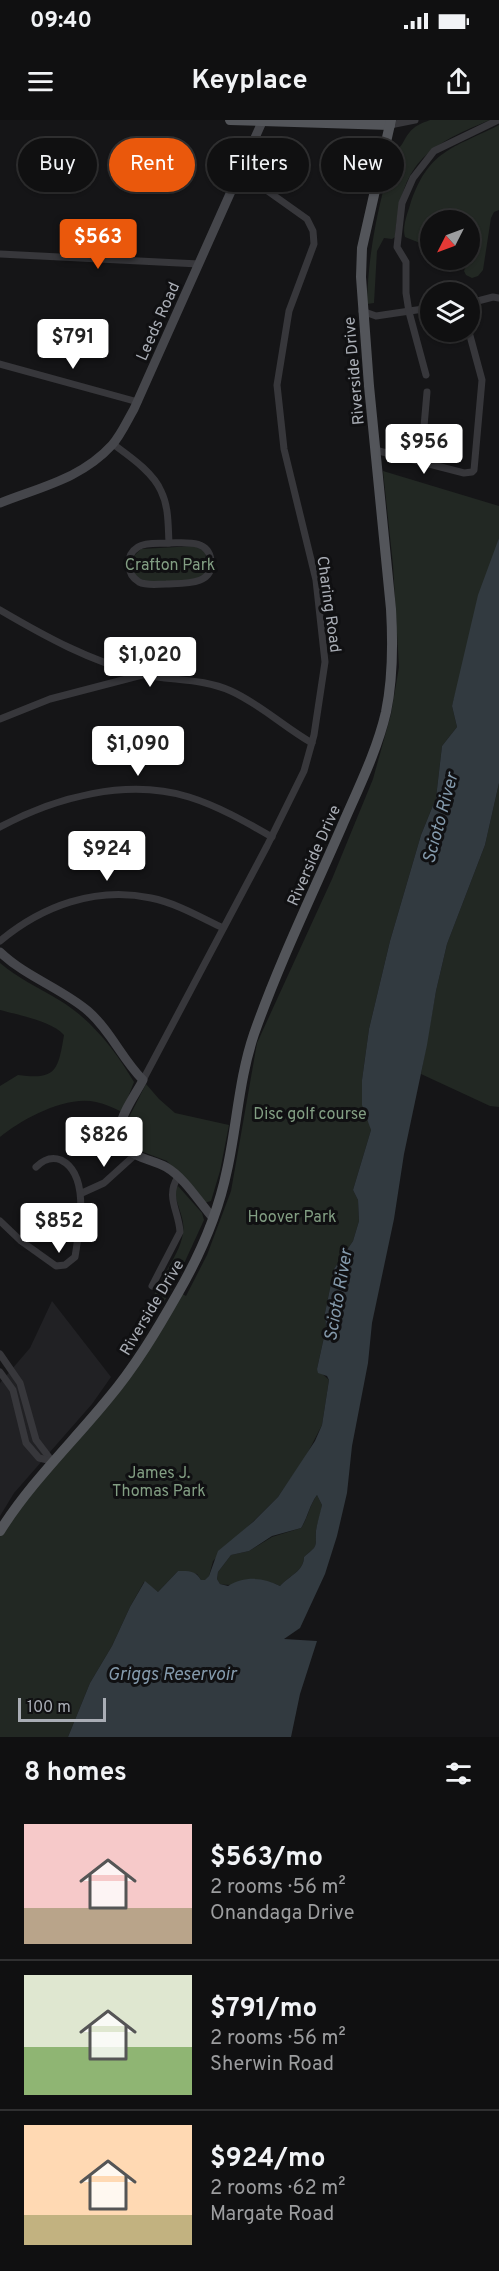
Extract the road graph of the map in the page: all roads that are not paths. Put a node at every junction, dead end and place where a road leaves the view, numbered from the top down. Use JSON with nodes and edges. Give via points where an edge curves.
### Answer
{"nodes":[{"id":1,"x":230,"y":120,"type":"edge"},
{"id":2,"x":415,"y":120,"type":"edge"},
{"id":3,"x":498,"y":120,"type":"edge"},
{"id":4,"x":262,"y":122,"type":"junction"},
{"id":5,"x":390,"y":122,"type":"edge"},
{"id":6,"x":255,"y":138,"type":"edge"},
{"id":7,"x":231,"y":192,"type":"edge"},
{"id":8,"x":269,"y":192,"type":"edge"},
{"id":9,"x":0,"y":254,"type":"edge"},
{"id":10,"x":199,"y":264,"type":"junction"},
{"id":11,"x":499,"y":298,"type":"edge"},
{"id":12,"x":480,"y":300,"type":"edge"},
{"id":13,"x":420,"y":310,"type":"edge"},
{"id":14,"x":362,"y":311,"type":"junction"},
{"id":15,"x":409,"y":312,"type":"junction"},
{"id":16,"x":472,"y":342,"type":"edge"},
{"id":17,"x":0,"y":364,"type":"edge"},
{"id":18,"x":426,"y":375,"type":"dead end"},
{"id":19,"x":427,"y":392,"type":"dead end"},
{"id":20,"x":138,"y":402,"type":"junction"},
{"id":21,"x":113,"y":444,"type":"junction"},
{"id":22,"x":375,"y":450,"type":"junction"},
{"id":23,"x":422,"y":461,"type":"junction"},
{"id":24,"x":0,"y":503,"type":"edge"},
{"id":25,"x":169,"y":543,"type":"junction"},
{"id":26,"x":0,"y":610,"type":"edge"},
{"id":27,"x":145,"y":675,"type":"junction"},
{"id":28,"x":0,"y":719,"type":"edge"},
{"id":29,"x":312,"y":743,"type":"junction"},
{"id":30,"x":0,"y":827,"type":"edge"},
{"id":31,"x":272,"y":837,"type":"junction"},
{"id":32,"x":223,"y":928,"type":"junction"},
{"id":33,"x":0,"y":941,"type":"edge"},
{"id":34,"x":0,"y":952,"type":"edge"},
{"id":35,"x":142,"y":1080,"type":"junction"},
{"id":36,"x":135,"y":1154,"type":"junction"},
{"id":37,"x":36,"y":1167,"type":"dead end"},
{"id":38,"x":178,"y":1177,"type":"junction"},
{"id":39,"x":82,"y":1193,"type":"junction"},
{"id":40,"x":213,"y":1218,"type":"junction"},
{"id":41,"x":0,"y":1221,"type":"edge"},
{"id":42,"x":152,"y":1286,"type":"dead end"},
{"id":43,"x":0,"y":1354,"type":"edge"},
{"id":44,"x":0,"y":1371,"type":"edge"},
{"id":45,"x":52,"y":1461,"type":"junction"},
{"id":46,"x":0,"y":1531,"type":"edge"}],
"edges":[{"from":1,"to":4,"type":"main road"},
{"from":2,"to":5,"type":"street"},
{"from":3,"to":15,"type":"street","via":[[434,152],[413,178],[402,203],[397,247],[406,262]]},
{"from":4,"to":5,"type":"main road"},
{"from":4,"to":6,"type":"street","name":"Leeds Road"},
{"from":5,"to":14,"type":"main road","name":"Riverside Drive","via":[[362,248]]},
{"from":7,"to":10,"type":"street","name":"Leeds Road"},
{"from":8,"to":29,"type":"street","name":"Charing Road","via":[[307,219],[313,231],[314,244],[289,311],[277,385],[284,449],[316,580],[325,662]]},
{"from":9,"to":10,"type":"street"},
{"from":10,"to":20,"type":"street","name":"Leeds Road"},
{"from":11,"to":12,"type":"street"},
{"from":13,"to":15,"type":"street"},
{"from":14,"to":15,"type":"street","via":[[376,316]]},
{"from":14,"to":22,"type":"main road","name":"Riverside Drive"},
{"from":15,"to":18,"type":"street"},
{"from":16,"to":23,"type":"street","via":[[482,380],[476,466],[468,473]]},
{"from":17,"to":20,"type":"street"},
{"from":19,"to":23,"type":"street"},
{"from":20,"to":21,"type":"street","name":"Leeds Road"},
{"from":21,"to":24,"type":"street","name":"Leeds Road","via":[[60,482]]},
{"from":21,"to":25,"type":"street","via":[[161,490],[167,509]]},
{"from":22,"to":23,"type":"street"},
{"from":22,"to":40,"type":"main road","name":"Riverside Drive","via":[[393,640],[387,709],[371,759],[279,967],[253,1036],[227,1172]]},
{"from":25,"to":25,"type":"street","via":[[203,546],[212,562],[210,572],[195,583],[146,585],[137,581],[130,573],[131,555],[147,544]]},
{"from":26,"to":27,"type":"street","via":[[79,654]]},
{"from":27,"to":28,"type":"street","via":[[50,699]]},
{"from":27,"to":29,"type":"street","via":[[191,680],[231,691]]},
{"from":29,"to":31,"type":"street","name":"Charing Road","via":[[304,771]]},
{"from":30,"to":31,"type":"street","via":[[42,807],[109,790],[141,789],[190,797]]},
{"from":31,"to":32,"type":"street","name":"Charing Road"},
{"from":32,"to":33,"type":"street","via":[[170,903],[111,894],[45,911]]},
{"from":32,"to":35,"type":"street","name":"Charing Road"},
{"from":34,"to":35,"type":"street","via":[[20,969],[90,1012]]},
{"from":35,"to":36,"type":"street","via":[[119,1129],[123,1145]]},
{"from":36,"to":38,"type":"street","via":[[166,1167]]},
{"from":36,"to":39,"type":"street","via":[[104,1183]]},
{"from":37,"to":39,"type":"street","via":[[49,1159],[61,1160],[72,1170]]},
{"from":38,"to":40,"type":"street"},
{"from":38,"to":42,"type":"street","via":[[171,1196],[180,1232]]},
{"from":39,"to":41,"type":"street","via":[[75,1257],[65,1265],[47,1262]]},
{"from":40,"to":45,"type":"main road","name":"Riverside Drive","via":[[196,1261],[141,1355],[107,1401]]},
{"from":43,"to":45,"type":"street","via":[[20,1383],[36,1440]]},
{"from":44,"to":45,"type":"street","via":[[13,1390],[26,1443],[39,1458]]},
{"from":45,"to":46,"type":"main road","name":"Riverside Drive"}]}
